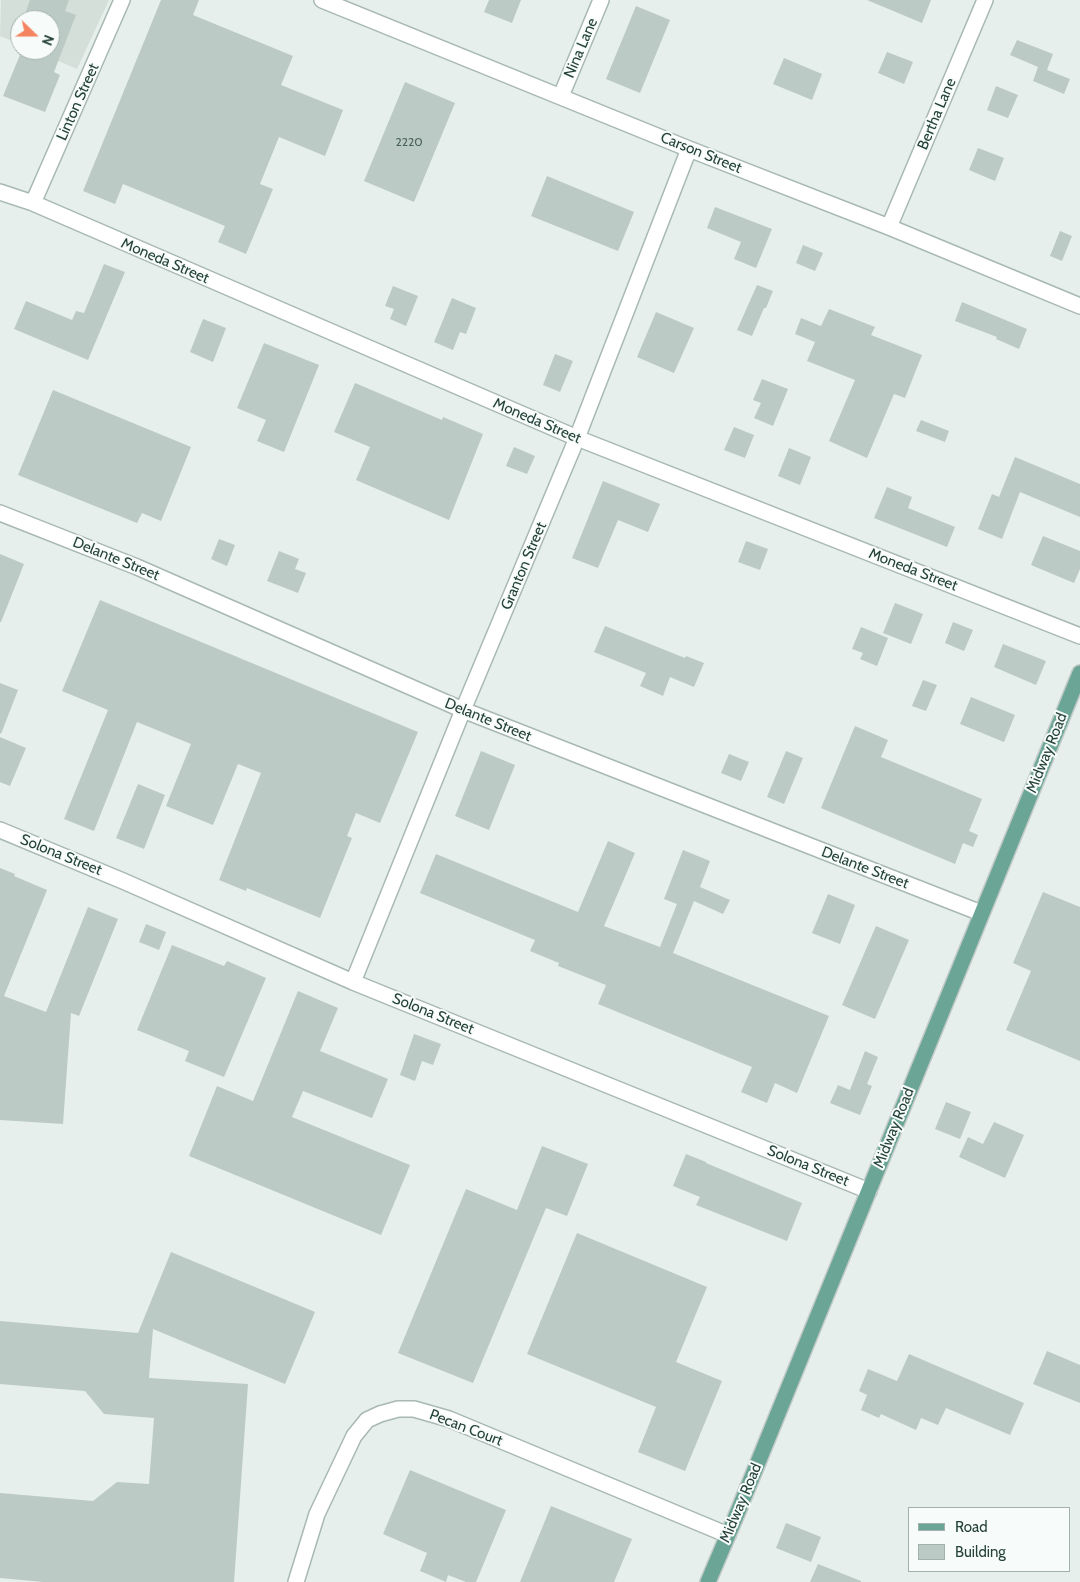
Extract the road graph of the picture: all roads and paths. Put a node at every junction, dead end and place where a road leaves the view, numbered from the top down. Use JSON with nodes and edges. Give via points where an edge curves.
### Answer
{"nodes":[{"id":1,"x":122,"y":0,"type":"edge"},
{"id":2,"x":322,"y":0,"type":"edge"},
{"id":3,"x":601,"y":0,"type":"edge"},
{"id":4,"x":984,"y":0,"type":"edge"},
{"id":5,"x":561,"y":96,"type":"junction"},
{"id":6,"x":690,"y":148,"type":"junction"},
{"id":7,"x":0,"y":192,"type":"edge"},
{"id":8,"x":34,"y":203,"type":"junction"},
{"id":9,"x":889,"y":227,"type":"junction"},
{"id":10,"x":1080,"y":306,"type":"edge"},
{"id":11,"x":577,"y":438,"type":"junction"},
{"id":12,"x":0,"y":513,"type":"edge"},
{"id":13,"x":1080,"y":636,"type":"edge"},
{"id":14,"x":1080,"y":673,"type":"edge"},
{"id":15,"x":463,"y":710,"type":"junction"},
{"id":16,"x":0,"y":830,"type":"edge"},
{"id":17,"x":981,"y":913,"type":"junction"},
{"id":18,"x":353,"y":982,"type":"junction"},
{"id":19,"x":869,"y":1191,"type":"junction"},
{"id":20,"x":728,"y":1535,"type":"junction"},
{"id":21,"x":296,"y":1582,"type":"edge"},
{"id":22,"x":708,"y":1582,"type":"edge"}],
"edges":[{"from":1,"to":8,"type":"street","name":"Linton Street"},
{"from":2,"to":5,"type":"street","name":"Carson Street"},
{"from":3,"to":5,"type":"street","name":"Nina Lane"},
{"from":4,"to":9,"type":"street","name":"Bertha Lane"},
{"from":5,"to":6,"type":"street","name":"Carson Street"},
{"from":6,"to":9,"type":"street","name":"Carson Street"},
{"from":6,"to":11,"type":"street","name":"Granton Street"},
{"from":7,"to":8,"type":"street","name":"Moneda Street"},
{"from":8,"to":11,"type":"street","name":"Moneda Street"},
{"from":9,"to":10,"type":"street","name":"Carson Street"},
{"from":11,"to":13,"type":"street","name":"Moneda Street"},
{"from":11,"to":15,"type":"street","name":"Granton Street"},
{"from":12,"to":15,"type":"street","name":"Delante Street","via":[[137,566]]},
{"from":14,"to":17,"type":"main road","name":"Midway Road"},
{"from":15,"to":17,"type":"street","name":"Delante Street"},
{"from":15,"to":18,"type":"street","name":"Granton Street"},
{"from":16,"to":18,"type":"street","name":"Solona Street"},
{"from":17,"to":19,"type":"main road","name":"Midway Road"},
{"from":18,"to":19,"type":"street","name":"Solona Street"},
{"from":19,"to":20,"type":"main road","name":"Midway Road"},
{"from":20,"to":21,"type":"street","name":"Pecan Court","via":[[449,1419],[414,1408],[398,1409],[367,1420],[354,1436],[317,1514]]},
{"from":20,"to":22,"type":"main road","name":"Midway Road"}]}
